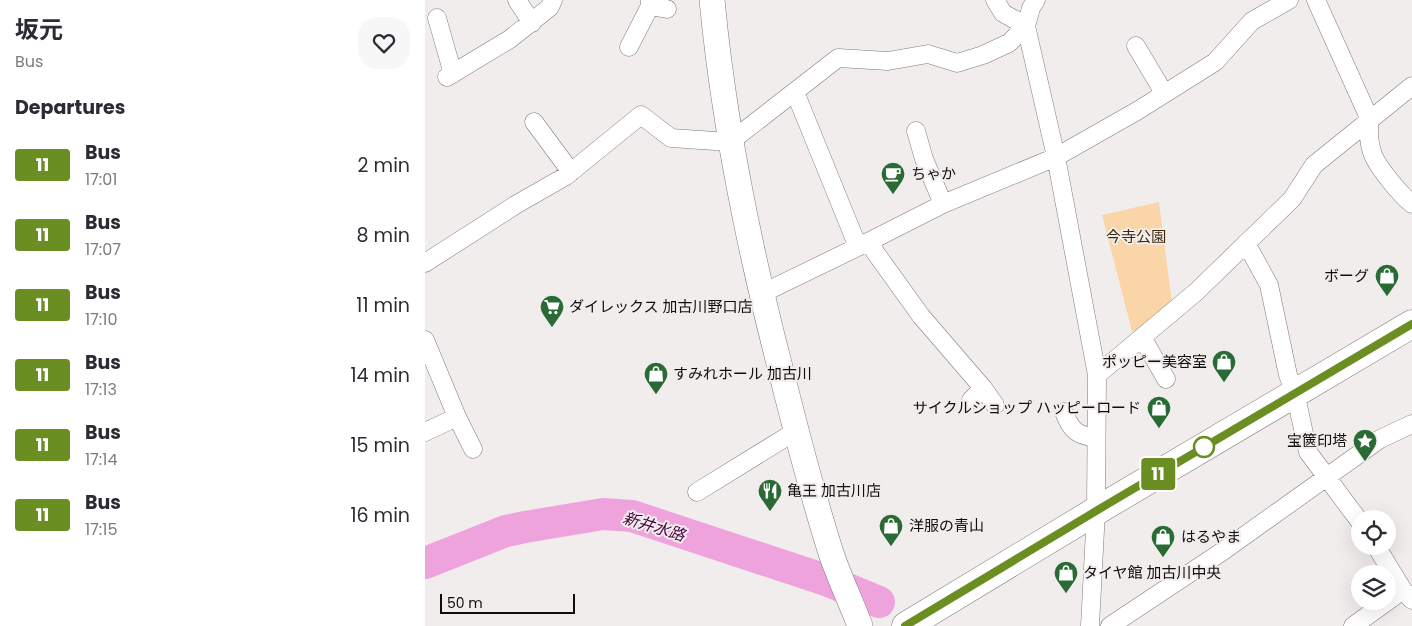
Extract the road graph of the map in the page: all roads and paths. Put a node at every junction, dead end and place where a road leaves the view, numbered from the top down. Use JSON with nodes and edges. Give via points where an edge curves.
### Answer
{"nodes":[{"id":1,"x":517,"y":0,"type":"edge"},
{"id":2,"x":553,"y":0,"type":"edge"},
{"id":3,"x":712,"y":0,"type":"edge"},
{"id":4,"x":995,"y":0,"type":"edge"},
{"id":5,"x":1036,"y":0,"type":"edge"},
{"id":6,"x":1289,"y":0,"type":"edge"},
{"id":7,"x":1316,"y":0,"type":"edge"},
{"id":8,"x":656,"y":5,"type":"edge"},
{"id":9,"x":437,"y":18,"type":"dead end"},
{"id":10,"x":532,"y":23,"type":"junction"},
{"id":11,"x":1026,"y":26,"type":"junction"},
{"id":12,"x":1136,"y":46,"type":"dead end"},
{"id":13,"x":629,"y":47,"type":"dead end"},
{"id":14,"x":1412,"y":86,"type":"edge"},
{"id":15,"x":795,"y":92,"type":"junction"},
{"id":16,"x":1164,"y":93,"type":"junction"},
{"id":17,"x":1370,"y":120,"type":"junction"},
{"id":18,"x":534,"y":122,"type":"dead end"},
{"id":19,"x":916,"y":130,"type":"dead end"},
{"id":20,"x":730,"y":142,"type":"junction"},
{"id":21,"x":1056,"y":156,"type":"junction"},
{"id":22,"x":571,"y":172,"type":"junction"},
{"id":23,"x":943,"y":204,"type":"junction"},
{"id":24,"x":1412,"y":204,"type":"edge"},
{"id":25,"x":1246,"y":243,"type":"junction"},
{"id":26,"x":864,"y":244,"type":"junction"},
{"id":27,"x":425,"y":263,"type":"edge"},
{"id":28,"x":761,"y":294,"type":"junction"},
{"id":29,"x":1412,"y":324,"type":"edge"},
{"id":30,"x":1142,"y":337,"type":"junction"},
{"id":31,"x":425,"y":340,"type":"edge"},
{"id":32,"x":1097,"y":375,"type":"junction"},
{"id":33,"x":1167,"y":379,"type":"dead end"},
{"id":34,"x":1295,"y":392,"type":"junction"},
{"id":35,"x":995,"y":405,"type":"dead end"},
{"id":36,"x":1064,"y":412,"type":"dead end"},
{"id":37,"x":457,"y":417,"type":"junction"},
{"id":38,"x":1412,"y":424,"type":"edge"},
{"id":39,"x":796,"y":430,"type":"junction"},
{"id":40,"x":425,"y":432,"type":"edge"},
{"id":41,"x":1097,"y":438,"type":"junction"},
{"id":42,"x":473,"y":448,"type":"dead end"},
{"id":43,"x":1327,"y":477,"type":"junction"},
{"id":44,"x":697,"y":492,"type":"dead end"},
{"id":45,"x":1351,"y":510,"type":"edge"},
{"id":46,"x":1096,"y":511,"type":"junction"},
{"id":47,"x":1382,"y":555,"type":"edge"},
{"id":48,"x":1408,"y":595,"type":"edge"},
{"id":49,"x":861,"y":626,"type":"edge"},
{"id":50,"x":905,"y":626,"type":"edge"},
{"id":51,"x":1090,"y":626,"type":"edge"},
{"id":52,"x":1110,"y":626,"type":"edge"},
{"id":53,"x":1353,"y":626,"type":"edge"}],
"edges":[{"from":1,"to":10,"type":"street"},
{"from":2,"to":10,"type":"street","via":[[550,7]]},
{"from":3,"to":20,"type":"street"},
{"from":4,"to":11,"type":"street","via":[[1003,13]]},
{"from":5,"to":11,"type":"street"},
{"from":6,"to":16,"type":"street","via":[[1252,21],[1215,62]]},
{"from":7,"to":17,"type":"street"},
{"from":8,"to":13,"type":"street"},
{"from":9,"to":10,"type":"street","via":[[450,76]]},
{"from":11,"to":15,"type":"street","via":[[1009,43],[957,63],[928,54],[888,61],[839,58]]},
{"from":11,"to":21,"type":"street"},
{"from":12,"to":16,"type":"street"},
{"from":14,"to":17,"type":"street"},
{"from":15,"to":20,"type":"street"},
{"from":15,"to":26,"type":"street"},
{"from":16,"to":21,"type":"street"},
{"from":17,"to":24,"type":"street","via":[[1373,156],[1399,193]]},
{"from":17,"to":25,"type":"street","via":[[1314,165],[1292,199]]},
{"from":18,"to":22,"type":"street"},
{"from":19,"to":23,"type":"street"},
{"from":20,"to":22,"type":"street","via":[[671,138],[641,115]]},
{"from":20,"to":28,"type":"street"},
{"from":21,"to":23,"type":"street"},
{"from":21,"to":32,"type":"street"},
{"from":22,"to":27,"type":"street"},
{"from":23,"to":26,"type":"street"},
{"from":25,"to":30,"type":"street","via":[[1197,292]]},
{"from":25,"to":34,"type":"street","via":[[1269,285],[1288,375]]},
{"from":26,"to":28,"type":"street"},
{"from":26,"to":35,"type":"street","via":[[875,252],[916,320],[977,394]]},
{"from":28,"to":39,"type":"street"},
{"from":29,"to":34,"type":"highway"},
{"from":30,"to":32,"type":"street"},
{"from":30,"to":33,"type":"street"},
{"from":31,"to":37,"type":"street"},
{"from":32,"to":41,"type":"street"},
{"from":34,"to":43,"type":"street","via":[[1308,452]]},
{"from":34,"to":46,"type":"highway"},
{"from":36,"to":41,"type":"street","via":[[1069,427],[1085,436]]},
{"from":37,"to":40,"type":"street"},
{"from":37,"to":42,"type":"street"},
{"from":38,"to":43,"type":"street","via":[[1380,439]]},
{"from":39,"to":44,"type":"street"},
{"from":39,"to":49,"type":"street","via":[[831,554]]},
{"from":41,"to":46,"type":"street"},
{"from":43,"to":45,"type":"street"},
{"from":43,"to":52,"type":"street"},
{"from":46,"to":50,"type":"highway"},
{"from":46,"to":51,"type":"street"},
{"from":47,"to":48,"type":"street"},
{"from":48,"to":53,"type":"street"}]}
